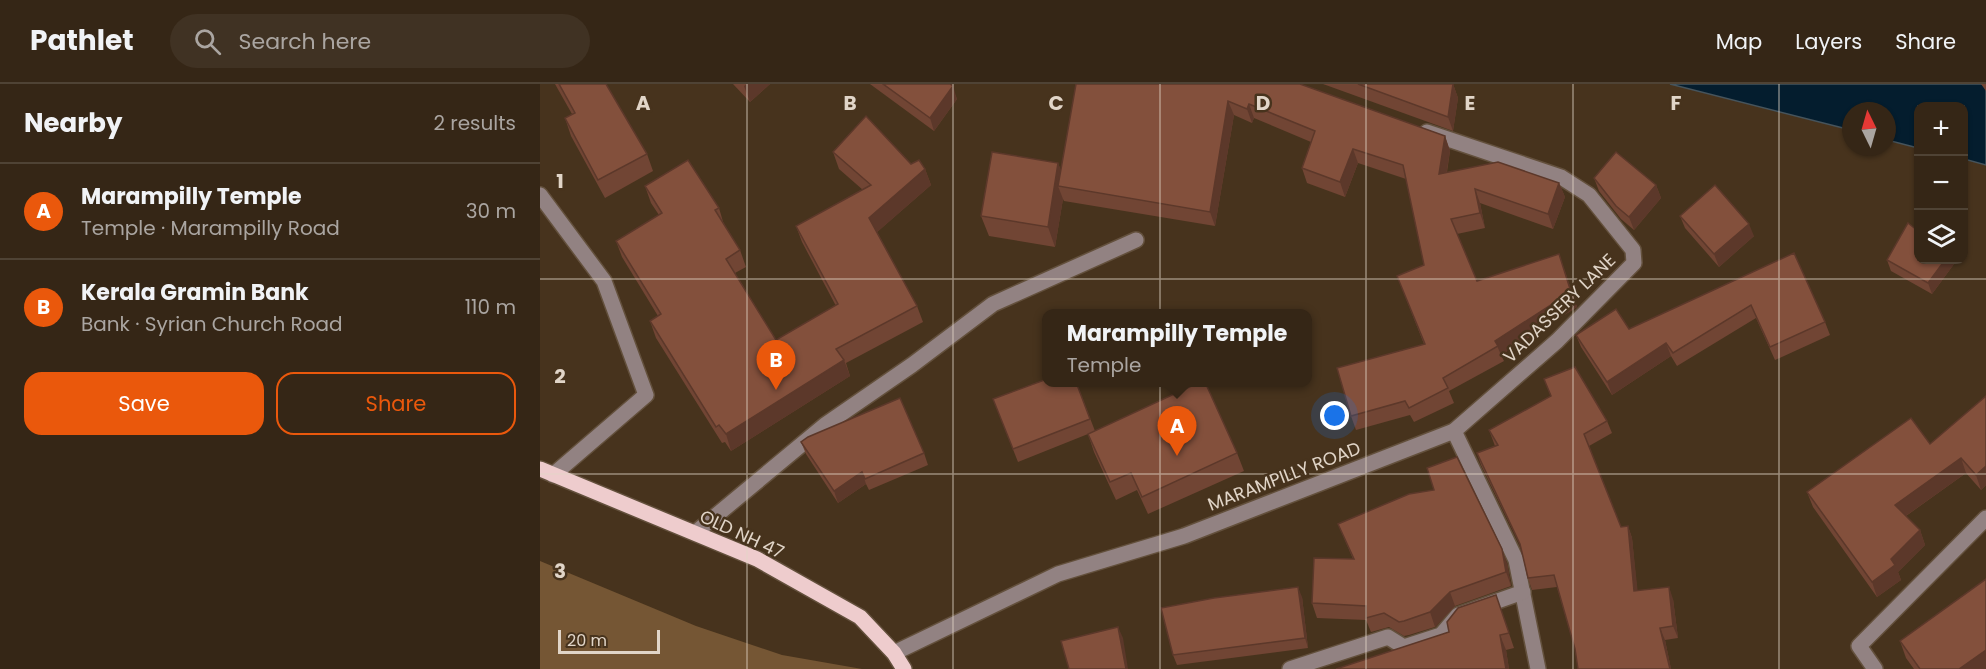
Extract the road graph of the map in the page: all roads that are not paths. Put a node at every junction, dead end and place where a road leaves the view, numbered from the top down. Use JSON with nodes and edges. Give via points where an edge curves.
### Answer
{"nodes":[{"id":1,"x":1409,"y":126,"type":"edge"},
{"id":2,"x":540,"y":195,"type":"edge"},
{"id":3,"x":1136,"y":240,"type":"dead end"},
{"id":4,"x":1454,"y":431,"type":"junction"},
{"id":5,"x":547,"y":472,"type":"edge"},
{"id":6,"x":1986,"y":518,"type":"edge"},
{"id":7,"x":694,"y":533,"type":"junction"},
{"id":8,"x":1523,"y":592,"type":"junction"},
{"id":9,"x":894,"y":653,"type":"junction"},
{"id":10,"x":904,"y":669,"type":"edge"},
{"id":11,"x":1290,"y":669,"type":"edge"},
{"id":12,"x":1538,"y":669,"type":"edge"},
{"id":13,"x":1875,"y":669,"type":"edge"}],
"edges":[{"from":1,"to":4,"type":"street","name":"VADASSERY LANE","via":[[1561,177],[1588,195],[1632,250],[1634,263],[1557,341]]},
{"from":2,"to":5,"type":"street","via":[[604,281],[646,395]]},
{"from":3,"to":7,"type":"street","via":[[993,304],[825,425]]},
{"from":4,"to":8,"type":"street","via":[[1516,560]]},
{"from":4,"to":9,"type":"street","name":"MARAMPILLY ROAD","via":[[1185,536],[1058,574]]},
{"from":5,"to":7,"type":"main road","name":"OLD NH 47"},
{"from":6,"to":13,"type":"street","via":[[1859,646]]},
{"from":7,"to":9,"type":"main road","name":"OLD NH 47","via":[[757,559],[860,617]]},
{"from":8,"to":11,"type":"street","via":[[1458,615],[1441,635],[1432,638],[1404,647],[1388,637]]},
{"from":8,"to":12,"type":"street"},
{"from":9,"to":10,"type":"main road","name":"OLD NH 47"}]}
